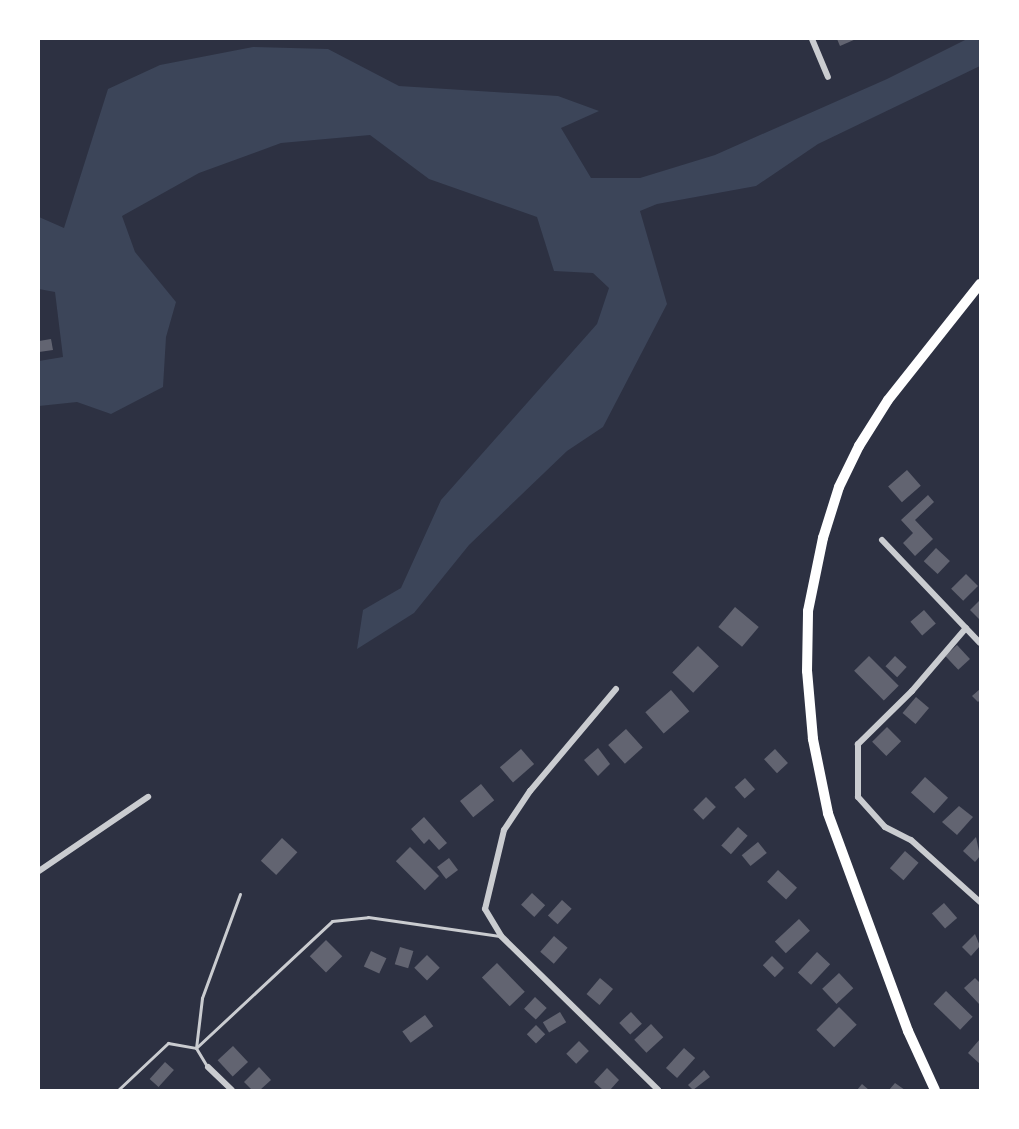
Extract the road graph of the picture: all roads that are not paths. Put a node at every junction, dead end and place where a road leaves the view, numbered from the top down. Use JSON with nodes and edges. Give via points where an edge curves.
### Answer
{"nodes":[{"id":1,"x":812,"y":39,"type":"edge"},
{"id":2,"x":828,"y":77,"type":"dead end"},
{"id":3,"x":980,"y":284,"type":"edge"},
{"id":4,"x":882,"y":540,"type":"dead end"},
{"id":5,"x":966,"y":628,"type":"junction"},
{"id":6,"x":980,"y":643,"type":"edge"},
{"id":7,"x":616,"y":689,"type":"dead end"},
{"id":8,"x":148,"y":797,"type":"dead end"},
{"id":9,"x":39,"y":871,"type":"edge"},
{"id":10,"x":240,"y":894,"type":"dead end"},
{"id":11,"x":980,"y":902,"type":"edge"},
{"id":12,"x":501,"y":936,"type":"junction"},
{"id":13,"x":196,"y":1048,"type":"junction"},
{"id":14,"x":208,"y":1067,"type":"joint"},
{"id":15,"x":118,"y":1090,"type":"edge"},
{"id":16,"x":232,"y":1090,"type":"edge"},
{"id":17,"x":658,"y":1090,"type":"edge"},
{"id":18,"x":935,"y":1090,"type":"edge"}],
"edges":[{"from":1,"to":2,"type":"street"},
{"from":3,"to":18,"type":"main road","via":[[888,400],[859,446],[839,487],[826,527],[808,611],[807,671],[813,739],[828,813],[908,1031]]},
{"from":4,"to":5,"type":"street"},
{"from":5,"to":6,"type":"street"},
{"from":5,"to":11,"type":"street","via":[[912,691],[858,744],[858,797],[885,827],[911,840]]},
{"from":7,"to":12,"type":"street","via":[[530,791],[504,830],[485,909]]},
{"from":8,"to":9,"type":"street"},
{"from":10,"to":13,"type":"lane","via":[[202,998]]},
{"from":12,"to":13,"type":"lane","via":[[368,917],[332,921]]},
{"from":12,"to":17,"type":"street"},
{"from":13,"to":14,"type":"lane"},
{"from":13,"to":15,"type":"lane","via":[[168,1044]]},
{"from":14,"to":16,"type":"street"}]}
